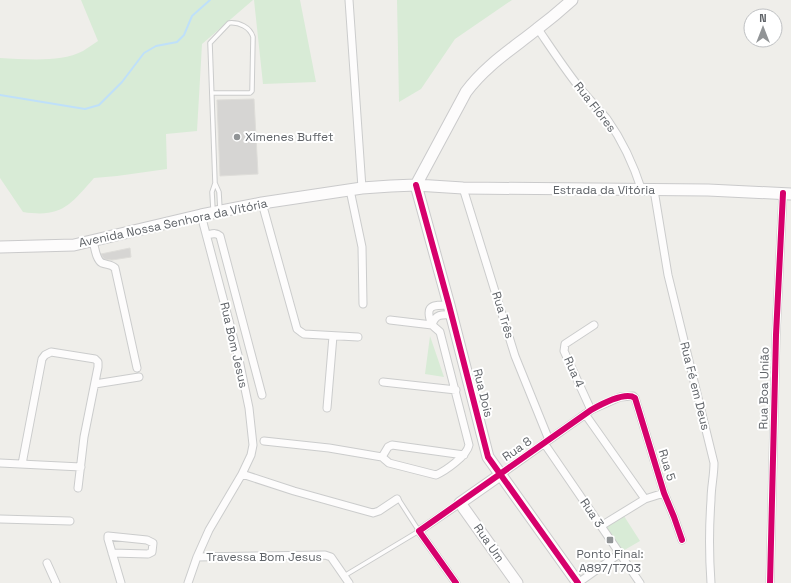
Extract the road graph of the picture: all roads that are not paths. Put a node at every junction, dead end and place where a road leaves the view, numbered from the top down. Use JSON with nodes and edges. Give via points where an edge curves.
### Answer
{"nodes":[{"id":1,"x":349,"y":0,"type":"edge"},
{"id":2,"x":572,"y":0,"type":"edge"},
{"id":3,"x":538,"y":29,"type":"junction"},
{"id":4,"x":212,"y":93,"type":"junction"},
{"id":5,"x":423,"y":174,"type":"junction"},
{"id":6,"x":214,"y":183,"type":"junction"},
{"id":7,"x":416,"y":185,"type":"junction"},
{"id":8,"x":429,"y":186,"type":"junction"},
{"id":9,"x":362,"y":188,"type":"junction"},
{"id":10,"x":464,"y":188,"type":"junction"},
{"id":11,"x":350,"y":190,"type":"junction"},
{"id":12,"x":654,"y":190,"type":"junction"},
{"id":13,"x":642,"y":191,"type":"junction"},
{"id":14,"x":787,"y":194,"type":"edge"},
{"id":15,"x":262,"y":203,"type":"junction"},
{"id":16,"x":216,"y":212,"type":"junction"},
{"id":17,"x":201,"y":215,"type":"junction"},
{"id":18,"x":207,"y":235,"type":"junction"},
{"id":19,"x":93,"y":241,"type":"junction"},
{"id":20,"x":0,"y":247,"type":"edge"},
{"id":21,"x":363,"y":304,"type":"dead end"},
{"id":22,"x":451,"y":310,"type":"junction"},
{"id":23,"x":390,"y":320,"type":"dead end"},
{"id":24,"x":432,"y":325,"type":"junction"},
{"id":25,"x":594,"y":325,"type":"dead end"},
{"id":26,"x":333,"y":336,"type":"junction"},
{"id":27,"x":358,"y":338,"type":"dead end"},
{"id":28,"x":137,"y":368,"type":"dead end"},
{"id":29,"x":139,"y":377,"type":"dead end"},
{"id":30,"x":383,"y":382,"type":"dead end"},
{"id":31,"x":95,"y":384,"type":"junction"},
{"id":32,"x":456,"y":390,"type":"junction"},
{"id":33,"x":262,"y":394,"type":"dead end"},
{"id":34,"x":633,"y":396,"type":"joint"},
{"id":35,"x":327,"y":408,"type":"dead end"},
{"id":36,"x":588,"y":412,"type":"junction"},
{"id":37,"x":264,"y":440,"type":"dead end"},
{"id":38,"x":546,"y":442,"type":"junction"},
{"id":39,"x":464,"y":455,"type":"junction"},
{"id":40,"x":382,"y":457,"type":"junction"},
{"id":41,"x":0,"y":463,"type":"edge"},
{"id":42,"x":22,"y":464,"type":"junction"},
{"id":43,"x":81,"y":467,"type":"junction"},
{"id":44,"x":242,"y":474,"type":"junction"},
{"id":45,"x":500,"y":475,"type":"junction"},
{"id":46,"x":78,"y":488,"type":"dead end"},
{"id":47,"x":664,"y":493,"type":"junction"},
{"id":48,"x":645,"y":499,"type":"junction"},
{"id":49,"x":396,"y":500,"type":"joint"},
{"id":50,"x":460,"y":502,"type":"junction"},
{"id":51,"x":0,"y":519,"type":"edge"},
{"id":52,"x":70,"y":521,"type":"dead end"},
{"id":53,"x":601,"y":526,"type":"junction"},
{"id":54,"x":419,"y":531,"type":"junction"},
{"id":55,"x":682,"y":540,"type":"dead end"},
{"id":56,"x":112,"y":553,"type":"junction"},
{"id":57,"x":620,"y":554,"type":"junction"},
{"id":58,"x":197,"y":557,"type":"junction"},
{"id":59,"x":48,"y":563,"type":"dead end"},
{"id":60,"x":344,"y":576,"type":"junction"},
{"id":61,"x":56,"y":583,"type":"edge"},
{"id":62,"x":121,"y":583,"type":"edge"},
{"id":63,"x":188,"y":583,"type":"edge"},
{"id":64,"x":349,"y":583,"type":"edge"},
{"id":65,"x":456,"y":583,"type":"edge"},
{"id":66,"x":517,"y":583,"type":"edge"},
{"id":67,"x":578,"y":583,"type":"edge"},
{"id":68,"x":640,"y":583,"type":"edge"},
{"id":69,"x":711,"y":583,"type":"edge"},
{"id":70,"x":770,"y":583,"type":"edge"}],
"edges":[{"from":1,"to":9,"type":"street"},
{"from":2,"to":3,"type":"main road"},
{"from":3,"to":5,"type":"main road","via":[[488,67],[472,84]]},
{"from":3,"to":13,"type":"street","name":"Rua Flôres","via":[[579,87],[608,121],[626,152]]},
{"from":4,"to":4,"type":"lane","via":[[210,42],[229,23],[247,27],[253,37],[252,91]]},
{"from":4,"to":6,"type":"lane"},
{"from":5,"to":7,"type":"main road"},
{"from":5,"to":8,"type":"main road"},
{"from":6,"to":16,"type":"lane","via":[[212,192]]},
{"from":6,"to":16,"type":"lane","via":[[219,192]]},
{"from":7,"to":8,"type":"main road","name":"Estrada da Vitória"},
{"from":7,"to":9,"type":"main road","name":"Avenida Nossa Senhora da Vitória"},
{"from":7,"to":22,"type":"main road","name":"Rua Dois"},
{"from":8,"to":10,"type":"main road","name":"Estrada da Vitória"},
{"from":9,"to":11,"type":"main road","name":"Avenida Nossa Senhora da Vitória"},
{"from":10,"to":13,"type":"main road","name":"Estrada da Vitória"},
{"from":10,"to":38,"type":"street","name":"Rua Três","via":[[515,356]]},
{"from":11,"to":15,"type":"main road","name":"Avenida Nossa Senhora da Vitória"},
{"from":11,"to":21,"type":"street","via":[[362,246]]},
{"from":12,"to":13,"type":"main road","name":"Estrada da Vitória"},
{"from":12,"to":14,"type":"main road","name":"Estrada da Vitória"},
{"from":12,"to":69,"type":"street","name":"Rua Fé em Deus","via":[[668,275],[714,463],[709,543]]},
{"from":14,"to":70,"type":"street","name":"Rua Boa União","via":[[776,336]]},
{"from":15,"to":16,"type":"main road","name":"Avenida Nossa Senhora da Vitória"},
{"from":15,"to":26,"type":"street","via":[[297,329],[304,334]]},
{"from":16,"to":17,"type":"main road","name":"Avenida Nossa Senhora da Vitória"},
{"from":17,"to":18,"type":"street","name":"Rua Bom Jesus"},
{"from":17,"to":19,"type":"main road","name":"Avenida Nossa Senhora da Vitória"},
{"from":18,"to":33,"type":"street","via":[[214,233],[220,236]]},
{"from":18,"to":44,"type":"street","name":"Rua Bom Jesus","via":[[249,408],[252,452]]},
{"from":19,"to":20,"type":"main road","name":"Avenida Nossa Senhora da Vitória","via":[[74,245]]},
{"from":19,"to":28,"type":"street","via":[[98,260],[115,268]]},
{"from":22,"to":24,"type":"street","via":[[434,319]]},
{"from":22,"to":24,"type":"street","via":[[433,305],[430,307]]},
{"from":22,"to":45,"type":"main road","name":"Rua Dois","via":[[488,457]]},
{"from":23,"to":24,"type":"street"},
{"from":24,"to":32,"type":"street","via":[[441,334]]},
{"from":25,"to":36,"type":"street","name":"Rua 4","via":[[564,346]]},
{"from":26,"to":27,"type":"street"},
{"from":26,"to":35,"type":"street"},
{"from":29,"to":31,"type":"street"},
{"from":30,"to":32,"type":"street"},
{"from":31,"to":42,"type":"street","via":[[98,362],[95,359],[51,352],[44,355]]},
{"from":31,"to":43,"type":"street","via":[[84,437]]},
{"from":32,"to":39,"type":"street","via":[[469,445],[469,450]]},
{"from":34,"to":36,"type":"street","name":"Rua 8","via":[[620,397]]},
{"from":34,"to":47,"type":"street","name":"Rua 5"},
{"from":36,"to":38,"type":"street","name":"Rua 8"},
{"from":36,"to":48,"type":"street","name":"Rua 4"},
{"from":37,"to":40,"type":"street"},
{"from":38,"to":45,"type":"street","name":"Rua 8"},
{"from":38,"to":53,"type":"street","name":"Rua 3"},
{"from":39,"to":40,"type":"street","via":[[392,445]]},
{"from":39,"to":40,"type":"street","via":[[436,474],[389,463]]},
{"from":41,"to":42,"type":"street"},
{"from":42,"to":43,"type":"street"},
{"from":43,"to":46,"type":"street"},
{"from":44,"to":49,"type":"street","via":[[373,513]]},
{"from":44,"to":58,"type":"street","name":"Rua Bom Jesus","via":[[209,530]]},
{"from":45,"to":50,"type":"main road","name":"Rua 8"},
{"from":45,"to":67,"type":"main road","name":"Rua Dois"},
{"from":47,"to":48,"type":"street"},
{"from":47,"to":55,"type":"street","name":"Rua 5"},
{"from":48,"to":53,"type":"street"},
{"from":49,"to":54,"type":"lane","via":[[399,500]]},
{"from":50,"to":54,"type":"street","name":"Rua 8"},
{"from":50,"to":66,"type":"main road","name":"Rua Um"},
{"from":51,"to":52,"type":"street"},
{"from":53,"to":57,"type":"street","name":"Rua 3"},
{"from":54,"to":60,"type":"lane","name":"Rua 8"},
{"from":54,"to":65,"type":"street"},
{"from":56,"to":56,"type":"street","via":[[108,539],[110,536],[153,543],[152,552],[148,554]]},
{"from":56,"to":62,"type":"street"},
{"from":57,"to":67,"type":"street"},
{"from":57,"to":68,"type":"street","name":"Rua 3"},
{"from":58,"to":60,"type":"street","name":"Travessa Bom Jesus","via":[[325,555],[330,557]]},
{"from":58,"to":63,"type":"street","name":"Rua Bom Jesus"},
{"from":59,"to":61,"type":"street"},
{"from":60,"to":64,"type":"street","name":"Travessa Bom Jesus"}]}
